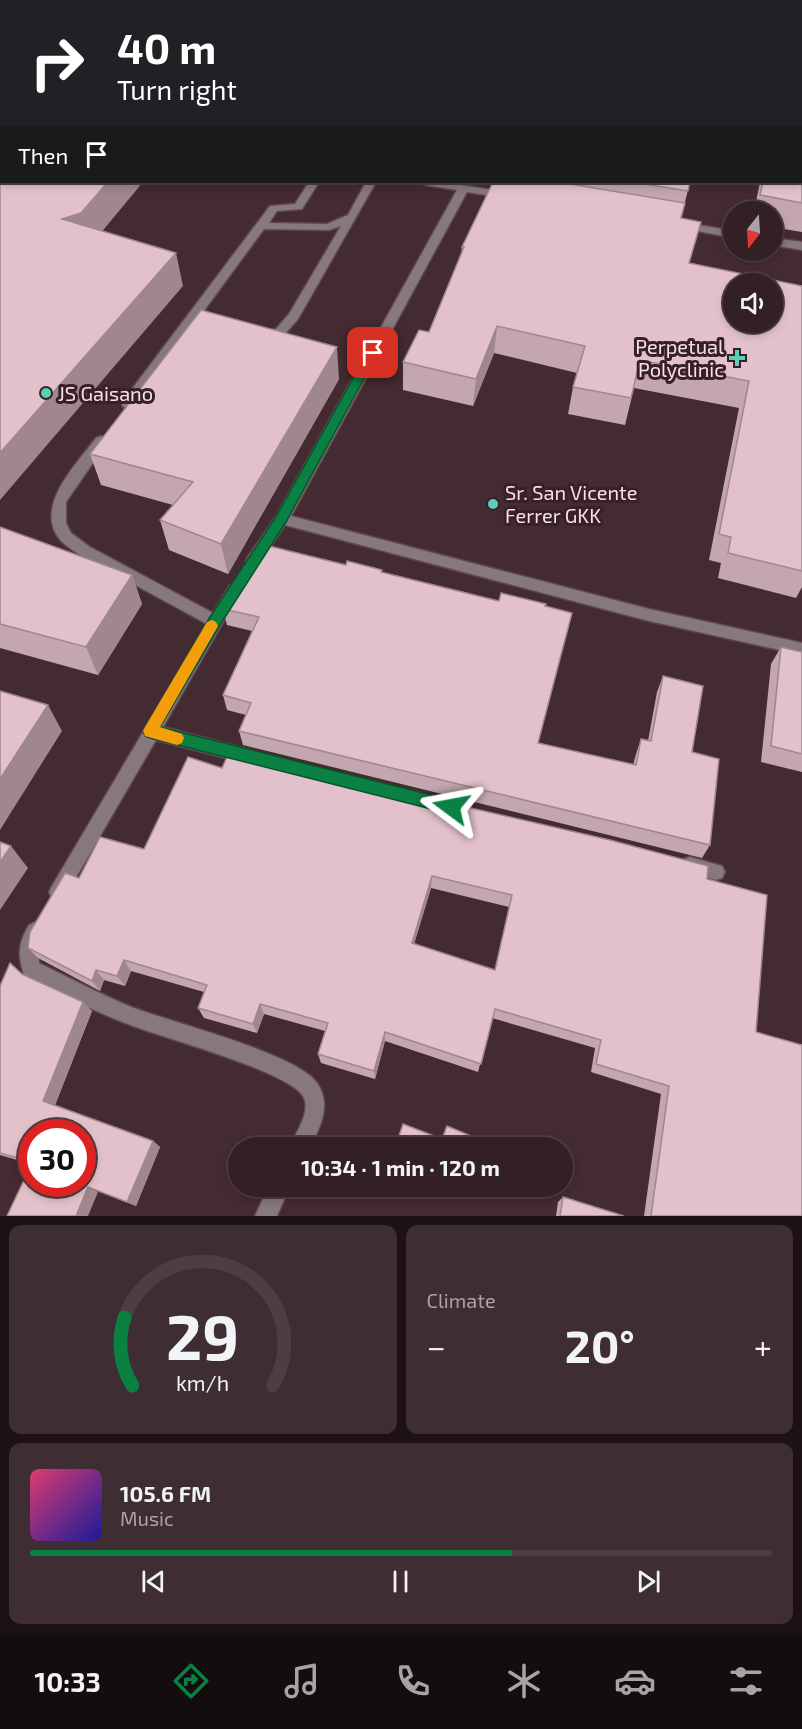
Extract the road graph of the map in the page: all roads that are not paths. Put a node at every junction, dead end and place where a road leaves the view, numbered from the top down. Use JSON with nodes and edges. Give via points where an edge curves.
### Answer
{"nodes":[{"id":1,"x":313,"y":183,"type":"edge"},
{"id":2,"x":370,"y":183,"type":"edge"},
{"id":3,"x":432,"y":183,"type":"edge"},
{"id":4,"x":464,"y":188,"type":"junction"},
{"id":5,"x":522,"y":198,"type":"edge"},
{"id":6,"x":352,"y":217,"type":"junction"},
{"id":7,"x":663,"y":222,"type":"edge"},
{"id":8,"x":261,"y":226,"type":"junction"},
{"id":9,"x":723,"y":232,"type":"edge"},
{"id":10,"x":783,"y":243,"type":"edge"},
{"id":11,"x":802,"y":246,"type":"edge"},
{"id":12,"x":245,"y":334,"type":"edge"},
{"id":13,"x":120,"y":415,"type":"edge"},
{"id":14,"x":106,"y":434,"type":"edge"},
{"id":15,"x":282,"y":519,"type":"junction"},
{"id":16,"x":215,"y":621,"type":"junction"},
{"id":17,"x":802,"y":649,"type":"edge"},
{"id":18,"x":150,"y":731,"type":"junction"},
{"id":19,"x":262,"y":760,"type":"edge"},
{"id":20,"x":672,"y":860,"type":"edge"},
{"id":21,"x":716,"y":872,"type":"dead end"},
{"id":22,"x":52,"y":903,"type":"edge"},
{"id":23,"x":41,"y":921,"type":"edge"},
{"id":24,"x":304,"y":1137,"type":"edge"},
{"id":25,"x":275,"y":1197,"type":"edge"},
{"id":26,"x":266,"y":1216,"type":"edge"}],
"edges":[{"from":1,"to":8,"type":"street","via":[[298,207],[274,208]]},
{"from":2,"to":6,"type":"street"},
{"from":3,"to":4,"type":"street"},
{"from":4,"to":5,"type":"street"},
{"from":4,"to":15,"type":"street"},
{"from":6,"to":8,"type":"street","via":[[329,226]]},
{"from":6,"to":12,"type":"street","via":[[280,333]]},
{"from":7,"to":9,"type":"street"},
{"from":8,"to":13,"type":"street","via":[[196,323]]},
{"from":10,"to":11,"type":"street"},
{"from":14,"to":16,"type":"street","via":[[59,502],[59,523],[66,537]]},
{"from":15,"to":16,"type":"street"},
{"from":15,"to":17,"type":"street","via":[[649,615]]},
{"from":16,"to":18,"type":"street"},
{"from":18,"to":19,"type":"street"},
{"from":18,"to":22,"type":"street"},
{"from":20,"to":21,"type":"street"},
{"from":23,"to":24,"type":"street","via":[[29,940],[27,960],[32,970],[134,1017],[279,1068],[308,1087],[315,1100]]},
{"from":25,"to":26,"type":"street"}]}
